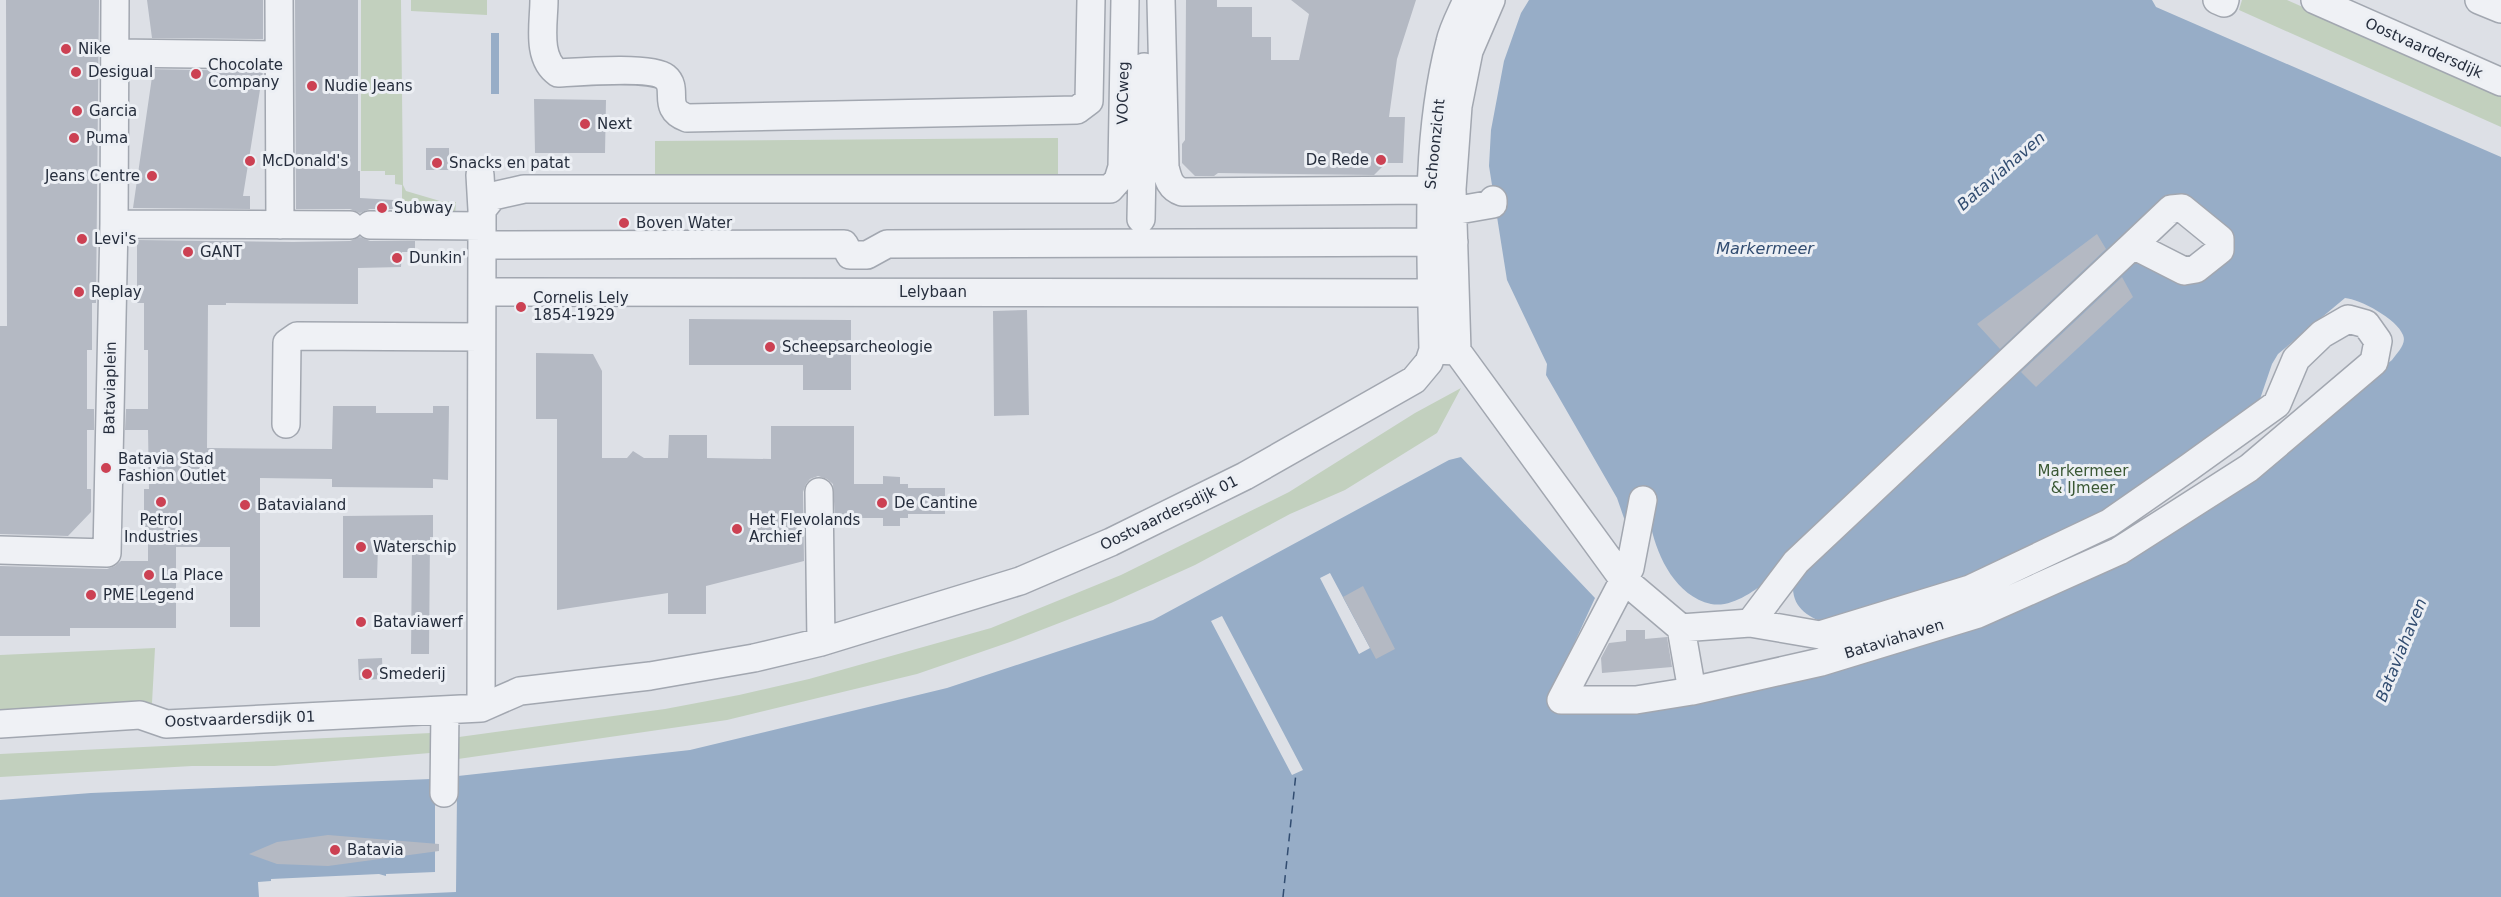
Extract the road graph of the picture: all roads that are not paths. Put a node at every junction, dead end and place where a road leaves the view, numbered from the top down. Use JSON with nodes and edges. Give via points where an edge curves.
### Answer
{"nodes":[{"id":1,"x":115,"y":0,"type":"edge"},
{"id":2,"x":279,"y":0,"type":"edge"},
{"id":3,"x":544,"y":0,"type":"edge"},
{"id":4,"x":1091,"y":0,"type":"edge"},
{"id":5,"x":1125,"y":0,"type":"edge"},
{"id":6,"x":1146,"y":0,"type":"edge"},
{"id":7,"x":1161,"y":0,"type":"edge"},
{"id":8,"x":1467,"y":0,"type":"edge"},
{"id":9,"x":1491,"y":0,"type":"edge"},
{"id":10,"x":2217,"y":0,"type":"edge"},
{"id":11,"x":2225,"y":0,"type":"edge"},
{"id":12,"x":2315,"y":0,"type":"edge"},
{"id":13,"x":2479,"y":0,"type":"edge"},
{"id":14,"x":2501,"y":9,"type":"edge"},
{"id":15,"x":115,"y":53,"type":"junction"},
{"id":16,"x":279,"y":55,"type":"junction"},
{"id":17,"x":2501,"y":82,"type":"edge"},
{"id":18,"x":480,"y":175,"type":"dead end"},
{"id":19,"x":1430,"y":190,"type":"junction"},
{"id":20,"x":1493,"y":205,"type":"dead end"},
{"id":21,"x":1453,"y":211,"type":"junction"},
{"id":22,"x":1141,"y":219,"type":"dead end"},
{"id":23,"x":114,"y":224,"type":"junction"},
{"id":24,"x":280,"y":225,"type":"junction"},
{"id":25,"x":482,"y":227,"type":"junction"},
{"id":26,"x":1443,"y":243,"type":"junction"},
{"id":27,"x":2133,"y":245,"type":"dead end"},
{"id":28,"x":482,"y":292,"type":"junction"},
{"id":29,"x":1432,"y":293,"type":"junction"},
{"id":30,"x":481,"y":337,"type":"junction"},
{"id":31,"x":1445,"y":351,"type":"junction"},
{"id":32,"x":286,"y":424,"type":"dead end"},
{"id":33,"x":819,"y":492,"type":"dead end"},
{"id":34,"x":1643,"y":500,"type":"dead end"},
{"id":35,"x":0,"y":550,"type":"edge"},
{"id":36,"x":1623,"y":579,"type":"junction"},
{"id":37,"x":1750,"y":623,"type":"junction"},
{"id":38,"x":1680,"y":628,"type":"junction"},
{"id":39,"x":821,"y":642,"type":"junction"},
{"id":40,"x":1692,"y":691,"type":"junction"},
{"id":41,"x":481,"y":708,"type":"junction"},
{"id":42,"x":445,"y":711,"type":"junction"},
{"id":43,"x":0,"y":724,"type":"edge"},
{"id":44,"x":444,"y":793,"type":"dead end"}],
"edges":[{"from":1,"to":15,"type":"street","name":"Bataviaplein"},
{"from":2,"to":16,"type":"street"},
{"from":3,"to":4,"type":"street","via":[[544,54],[549,67],[558,73],[650,71],[665,76],[670,85],[671,106],[676,114],[687,118],[1077,110],[1089,101]]},
{"from":5,"to":25,"type":"street","name":"VOCweg","via":[[1122,167],[1110,189],[524,189],[493,196]]},
{"from":6,"to":22,"type":"street"},
{"from":7,"to":19,"type":"street","via":[[1165,167],[1171,185],[1182,192]]},
{"from":8,"to":19,"type":"street","name":"Schoonzicht","via":[[1450,40],[1434,127]]},
{"from":9,"to":21,"type":"street","via":[[1469,51],[1458,106]]},
{"from":10,"to":11,"type":"street"},
{"from":12,"to":17,"type":"street","name":"Oostvaardersdijk"},
{"from":13,"to":14,"type":"street"},
{"from":15,"to":16,"type":"street"},
{"from":15,"to":23,"type":"street","name":"Bataviaplein"},
{"from":16,"to":24,"type":"street"},
{"from":18,"to":25,"type":"street"},
{"from":19,"to":26,"type":"street","name":"Schoonzicht"},
{"from":20,"to":21,"type":"street"},
{"from":21,"to":26,"type":"street"},
{"from":23,"to":24,"type":"street"},
{"from":23,"to":35,"type":"street","name":"Bataviaplein","via":[[107,553]]},
{"from":24,"to":25,"type":"street"},
{"from":25,"to":26,"type":"street","via":[[844,244],[850,255],[867,255],[887,244]]},
{"from":25,"to":28,"type":"street"},
{"from":26,"to":29,"type":"street","name":"Schoonzicht"},
{"from":26,"to":31,"type":"street"},
{"from":27,"to":37,"type":"street","via":[[1797,562]]},
{"from":28,"to":29,"type":"street","name":"Lelybaan"},
{"from":28,"to":30,"type":"street"},
{"from":29,"to":31,"type":"street"},
{"from":30,"to":32,"type":"street","via":[[297,336],[287,343]]},
{"from":30,"to":41,"type":"street"},
{"from":31,"to":36,"type":"street"},
{"from":31,"to":39,"type":"street","name":"Oostvaardersdijk 01","via":[[1414,380],[1253,472],[1164,517],[1020,581]]},
{"from":33,"to":39,"type":"street"},
{"from":34,"to":36,"type":"street","name":"Bataviahaven","via":[[1630,568]]},
{"from":36,"to":38,"type":"street"},
{"from":36,"to":40,"type":"street","name":"Bataviahaven","via":[[1561,700],[1636,700]]},
{"from":37,"to":38,"type":"street","name":"Bataviahaven"},
{"from":37,"to":40,"type":"street","name":"Bataviahaven","via":[[1820,635],[1970,590],[2109,523],[2277,404],[2296,359],[2322,334],[2348,319],[2366,324],[2378,341],[2374,362],[2249,468],[2119,551],[1978,614],[1821,662]]},
{"from":38,"to":40,"type":"street"},
{"from":39,"to":41,"type":"street","name":"Oostvaardersdijk 01","via":[[650,676],[520,691]]},
{"from":41,"to":42,"type":"street","name":"Oostvaardersdijk 01"},
{"from":42,"to":43,"type":"street","name":"Oostvaardersdijk 01","via":[[166,724],[140,715]]},
{"from":42,"to":44,"type":"street"}]}
